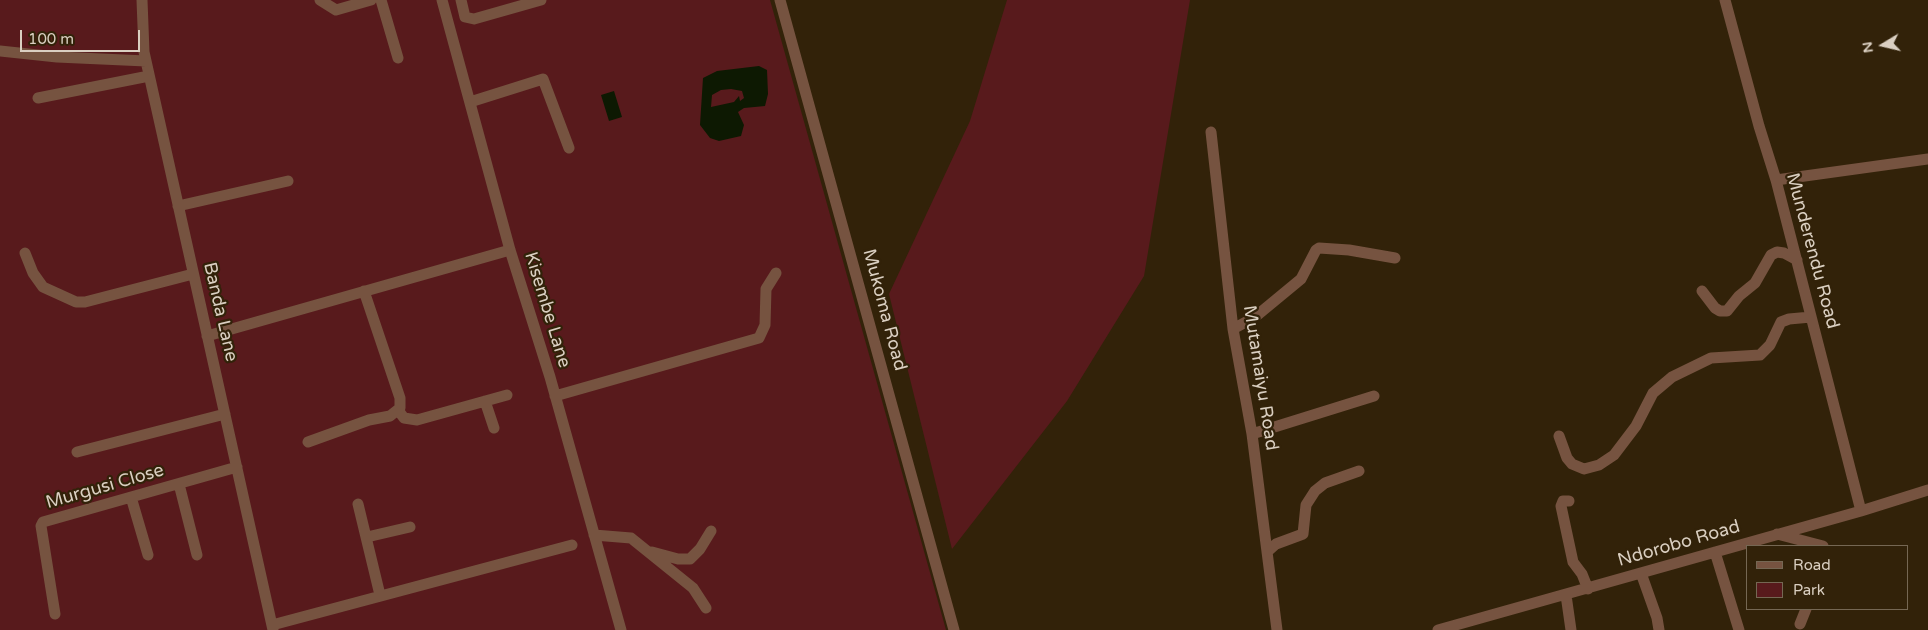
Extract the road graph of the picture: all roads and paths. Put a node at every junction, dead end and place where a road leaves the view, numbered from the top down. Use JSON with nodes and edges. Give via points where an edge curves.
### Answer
{"nodes":[{"id":1,"x":142,"y":0,"type":"edge"},
{"id":2,"x":320,"y":0,"type":"edge"},
{"id":3,"x":371,"y":0,"type":"edge"},
{"id":4,"x":381,"y":0,"type":"edge"},
{"id":5,"x":442,"y":0,"type":"edge"},
{"id":6,"x":461,"y":0,"type":"edge"},
{"id":7,"x":541,"y":0,"type":"edge"},
{"id":8,"x":780,"y":0,"type":"edge"},
{"id":9,"x":1725,"y":0,"type":"edge"},
{"id":10,"x":0,"y":51,"type":"edge"},
{"id":11,"x":398,"y":58,"type":"dead end"},
{"id":12,"x":146,"y":61,"type":"junction"},
{"id":13,"x":149,"y":76,"type":"junction"},
{"id":14,"x":38,"y":98,"type":"dead end"},
{"id":15,"x":470,"y":102,"type":"junction"},
{"id":16,"x":1211,"y":132,"type":"dead end"},
{"id":17,"x":569,"y":148,"type":"dead end"},
{"id":18,"x":1928,"y":159,"type":"edge"},
{"id":19,"x":1776,"y":180,"type":"junction"},
{"id":20,"x":288,"y":181,"type":"dead end"},
{"id":21,"x":178,"y":206,"type":"junction"},
{"id":22,"x":510,"y":250,"type":"junction"},
{"id":23,"x":25,"y":253,"type":"dead end"},
{"id":24,"x":1395,"y":258,"type":"dead end"},
{"id":25,"x":1797,"y":260,"type":"junction"},
{"id":26,"x":776,"y":273,"type":"dead end"},
{"id":27,"x":193,"y":274,"type":"junction"},
{"id":28,"x":364,"y":291,"type":"junction"},
{"id":29,"x":1702,"y":291,"type":"dead end"},
{"id":30,"x":1811,"y":317,"type":"junction"},
{"id":31,"x":1233,"y":329,"type":"junction"},
{"id":32,"x":207,"y":336,"type":"junction"},
{"id":33,"x":507,"y":395,"type":"dead end"},
{"id":34,"x":555,"y":396,"type":"junction"},
{"id":35,"x":1374,"y":396,"type":"dead end"},
{"id":36,"x":485,"y":401,"type":"junction"},
{"id":37,"x":398,"y":410,"type":"junction"},
{"id":38,"x":225,"y":414,"type":"junction"},
{"id":39,"x":494,"y":428,"type":"dead end"},
{"id":40,"x":1252,"y":434,"type":"junction"},
{"id":41,"x":1559,"y":436,"type":"dead end"},
{"id":42,"x":308,"y":442,"type":"dead end"},
{"id":43,"x":77,"y":452,"type":"dead end"},
{"id":44,"x":237,"y":467,"type":"junction"},
{"id":45,"x":1359,"y":471,"type":"dead end"},
{"id":46,"x":179,"y":484,"type":"junction"},
{"id":47,"x":1928,"y":490,"type":"edge"},
{"id":48,"x":131,"y":497,"type":"junction"},
{"id":49,"x":1569,"y":501,"type":"dead end"},
{"id":50,"x":358,"y":504,"type":"dead end"},
{"id":51,"x":1861,"y":511,"type":"junction"},
{"id":52,"x":410,"y":527,"type":"dead end"},
{"id":53,"x":711,"y":531,"type":"dead end"},
{"id":54,"x":1775,"y":534,"type":"junction"},
{"id":55,"x":594,"y":535,"type":"junction"},
{"id":56,"x":367,"y":537,"type":"junction"},
{"id":57,"x":572,"y":545,"type":"dead end"},
{"id":58,"x":1819,"y":545,"type":"edge"},
{"id":59,"x":648,"y":551,"type":"junction"},
{"id":60,"x":1268,"y":552,"type":"junction"},
{"id":61,"x":1715,"y":552,"type":"junction"},
{"id":62,"x":148,"y":555,"type":"dead end"},
{"id":63,"x":197,"y":555,"type":"dead end"},
{"id":64,"x":1641,"y":573,"type":"junction"},
{"id":65,"x":1588,"y":589,"type":"junction"},
{"id":66,"x":380,"y":595,"type":"junction"},
{"id":67,"x":1566,"y":595,"type":"junction"},
{"id":68,"x":706,"y":608,"type":"dead end"},
{"id":69,"x":1806,"y":610,"type":"edge"},
{"id":70,"x":55,"y":614,"type":"dead end"},
{"id":71,"x":1800,"y":624,"type":"dead end"},
{"id":72,"x":273,"y":627,"type":"edge"},
{"id":73,"x":621,"y":630,"type":"edge"},
{"id":74,"x":954,"y":630,"type":"edge"},
{"id":75,"x":1277,"y":630,"type":"edge"},
{"id":76,"x":1438,"y":630,"type":"edge"},
{"id":77,"x":1571,"y":630,"type":"edge"},
{"id":78,"x":1659,"y":630,"type":"edge"},
{"id":79,"x":1739,"y":630,"type":"edge"}],
"edges":[{"from":1,"to":12,"type":"street","name":"Banda Lane"},
{"from":2,"to":3,"type":"street","via":[[336,10]]},
{"from":4,"to":11,"type":"street"},
{"from":5,"to":15,"type":"street","name":"Kisembe Lane"},
{"from":6,"to":7,"type":"street","via":[[465,17],[474,19]]},
{"from":8,"to":74,"type":"street","name":"Mukoma Road"},
{"from":9,"to":19,"type":"street","name":"Munderendu Road"},
{"from":10,"to":12,"type":"street"},
{"from":12,"to":13,"type":"street","name":"Banda Lane"},
{"from":13,"to":14,"type":"street"},
{"from":13,"to":21,"type":"street","name":"Banda Lane"},
{"from":15,"to":17,"type":"street","via":[[543,79]]},
{"from":15,"to":22,"type":"street","name":"Kisembe Lane"},
{"from":16,"to":31,"type":"street","name":"Mutamaiyu Road"},
{"from":18,"to":19,"type":"street"},
{"from":19,"to":25,"type":"street","name":"Munderendu Road"},
{"from":20,"to":21,"type":"street"},
{"from":21,"to":27,"type":"street","name":"Banda Lane"},
{"from":22,"to":28,"type":"street"},
{"from":22,"to":34,"type":"street","name":"Kisembe Lane"},
{"from":23,"to":27,"type":"street","via":[[32,273],[43,287],[76,302]]},
{"from":24,"to":31,"type":"street","via":[[1319,248],[1301,279],[1255,317]]},
{"from":25,"to":29,"type":"street","via":[[1780,252],[1771,255],[1754,283],[1727,311],[1715,308]]},
{"from":25,"to":30,"type":"street","name":"Munderendu Road"},
{"from":26,"to":34,"type":"street","via":[[766,289],[765,326],[759,338]]},
{"from":27,"to":32,"type":"street","name":"Banda Lane"},
{"from":28,"to":32,"type":"street"},
{"from":28,"to":37,"type":"street","via":[[400,398]]},
{"from":30,"to":41,"type":"street","via":[[1782,322],[1770,346],[1760,355],[1710,358],[1672,377],[1653,393],[1636,426],[1614,455],[1599,466],[1584,469],[1572,464]]},
{"from":30,"to":51,"type":"street","name":"Munderendu Road"},
{"from":31,"to":40,"type":"street","name":"Mutamaiyu Road"},
{"from":32,"to":38,"type":"street","name":"Banda Lane"},
{"from":33,"to":36,"type":"street"},
{"from":34,"to":55,"type":"street","name":"Kisembe Lane"},
{"from":35,"to":40,"type":"street"},
{"from":36,"to":37,"type":"street","via":[[417,420],[404,418]]},
{"from":36,"to":39,"type":"street"},
{"from":37,"to":42,"type":"street","via":[[390,416]]},
{"from":38,"to":43,"type":"street"},
{"from":38,"to":44,"type":"street","name":"Banda Lane"},
{"from":40,"to":60,"type":"street","name":"Mutamaiyu Road"},
{"from":44,"to":46,"type":"street","name":"Murgusi Close"},
{"from":44,"to":72,"type":"street","name":"Banda Lane"},
{"from":45,"to":60,"type":"street","via":[[1326,483],[1316,491],[1306,505],[1303,534],[1276,544]]},
{"from":46,"to":48,"type":"street","name":"Murgusi Close"},
{"from":46,"to":63,"type":"street"},
{"from":47,"to":51,"type":"street","name":"Ndorobo Road"},
{"from":48,"to":62,"type":"street"},
{"from":48,"to":70,"type":"street","name":"Murgusi Close","via":[[41,523]]},
{"from":49,"to":65,"type":"street","via":[[1563,501],[1561,506],[1573,562]]},
{"from":50,"to":56,"type":"street"},
{"from":51,"to":54,"type":"street","name":"Ndorobo Road"},
{"from":52,"to":56,"type":"street"},
{"from":53,"to":59,"type":"street","via":[[690,559]]},
{"from":54,"to":58,"type":"street"},
{"from":54,"to":61,"type":"street","name":"Ndorobo Road"},
{"from":55,"to":59,"type":"street","via":[[628,537]]},
{"from":55,"to":73,"type":"street","name":"Kisembe Lane"},
{"from":56,"to":66,"type":"street"},
{"from":57,"to":66,"type":"street"},
{"from":59,"to":68,"type":"street","via":[[693,588]]},
{"from":60,"to":75,"type":"street","name":"Mutamaiyu Road"},
{"from":61,"to":64,"type":"street","name":"Ndorobo Road"},
{"from":61,"to":79,"type":"street"},
{"from":64,"to":65,"type":"street","name":"Ndorobo Road"},
{"from":64,"to":78,"type":"street"},
{"from":65,"to":67,"type":"street","name":"Ndorobo Road"},
{"from":66,"to":72,"type":"street"},
{"from":67,"to":76,"type":"street","name":"Ndorobo Road"},
{"from":67,"to":77,"type":"street"},
{"from":69,"to":71,"type":"street"}]}
